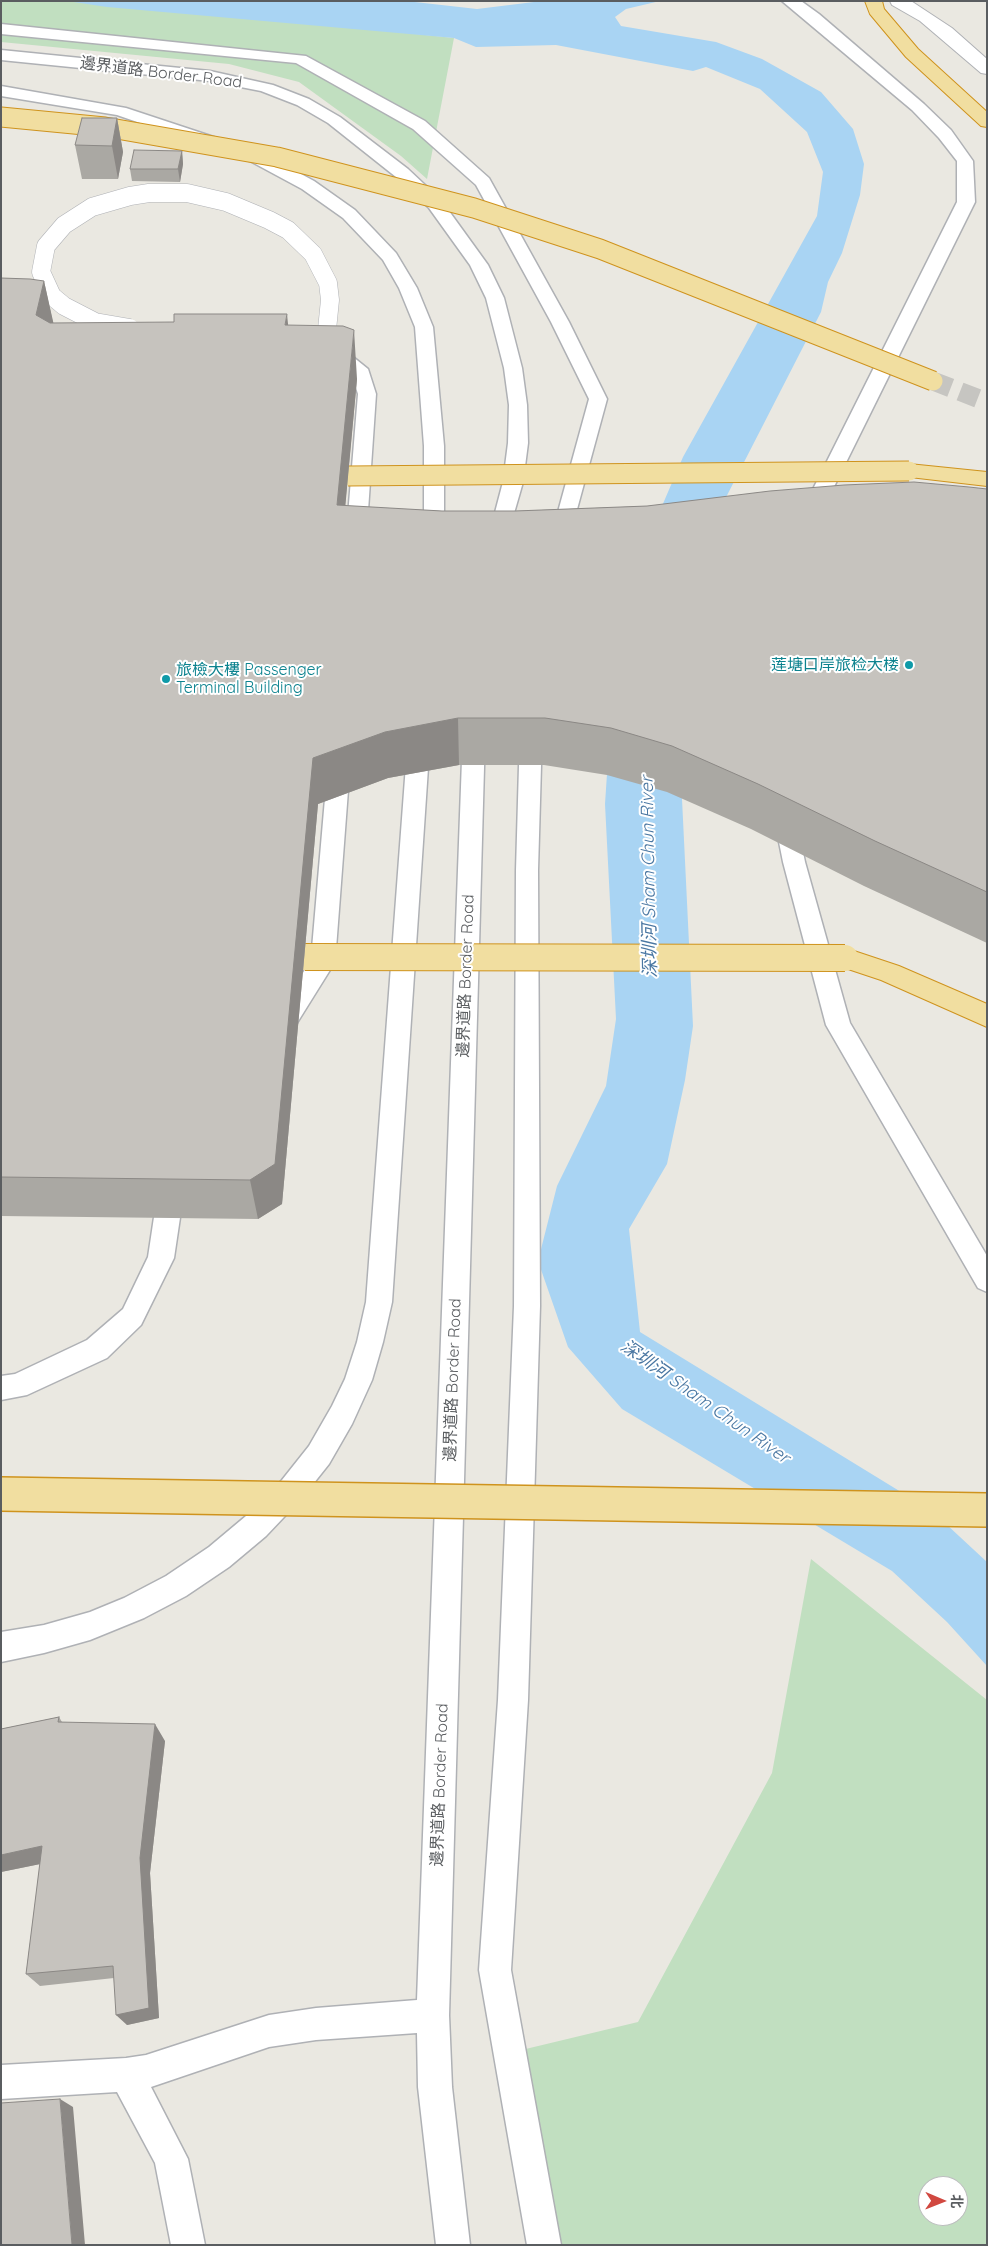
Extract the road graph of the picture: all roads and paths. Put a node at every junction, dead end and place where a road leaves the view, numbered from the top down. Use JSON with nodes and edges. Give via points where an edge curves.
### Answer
{"nodes":[{"id":1,"x":790,"y":1,"type":"edge"},
{"id":2,"x":873,"y":1,"type":"edge"},
{"id":3,"x":898,"y":1,"type":"edge"},
{"id":4,"x":1,"y":30,"type":"edge"},
{"id":5,"x":1,"y":55,"type":"edge"},
{"id":6,"x":987,"y":69,"type":"edge"},
{"id":7,"x":1,"y":91,"type":"edge"},
{"id":8,"x":1,"y":117,"type":"edge"},
{"id":9,"x":987,"y":122,"type":"edge"},
{"id":10,"x":147,"y":329,"type":"edge"},
{"id":11,"x":302,"y":336,"type":"edge"},
{"id":12,"x":322,"y":374,"type":"edge"},
{"id":13,"x":933,"y":381,"type":"tunnel mouth"},
{"id":14,"x":338,"y":476,"type":"edge"},
{"id":15,"x":987,"y":480,"type":"edge"},
{"id":16,"x":803,"y":536,"type":"edge"},
{"id":17,"x":556,"y":562,"type":"edge"},
{"id":18,"x":354,"y":563,"type":"edge"},
{"id":19,"x":492,"y":565,"type":"edge"},
{"id":20,"x":432,"y":567,"type":"edge"},
{"id":21,"x":474,"y":706,"type":"edge"},
{"id":22,"x":532,"y":707,"type":"edge"},
{"id":23,"x":421,"y":716,"type":"edge"},
{"id":24,"x":340,"y":742,"type":"edge"},
{"id":25,"x":784,"y":796,"type":"edge"},
{"id":26,"x":279,"y":960,"type":"edge"},
{"id":27,"x":987,"y":1016,"type":"edge"},
{"id":28,"x":270,"y":1039,"type":"edge"},
{"id":29,"x":174,"y":1161,"type":"edge"},
{"id":30,"x":987,"y":1280,"type":"edge"},
{"id":31,"x":1,"y":1388,"type":"edge"},
{"id":32,"x":1,"y":1494,"type":"edge"},
{"id":33,"x":987,"y":1510,"type":"edge"},
{"id":34,"x":1,"y":1647,"type":"edge"},
{"id":35,"x":433,"y":2015,"type":"junction"},
{"id":36,"x":126,"y":2075,"type":"junction"},
{"id":37,"x":1,"y":2082,"type":"edge"},
{"id":38,"x":188,"y":2245,"type":"edge"},
{"id":39,"x":454,"y":2245,"type":"edge"},
{"id":40,"x":544,"y":2245,"type":"edge"}],
"edges":[{"from":1,"to":16,"type":"lane","via":[[918,107],[945,134],[965,162],[966,202],[808,518]]},
{"from":2,"to":9,"type":"highway","via":[[876,10],[912,53]]},
{"from":3,"to":6,"type":"street","via":[[946,32]]},
{"from":4,"to":17,"type":"lane","via":[[300,58],[419,125],[483,182],[598,399]]},
{"from":5,"to":19,"type":"lane","name":"邊界道路 Border Road","via":[[210,76],[267,88],[304,102],[334,120],[381,155],[435,204],[478,265],[495,298],[514,368],[518,443],[513,482]]},
{"from":7,"to":20,"type":"lane","via":[[120,111],[256,157],[308,185],[349,214],[390,258],[408,288],[424,327],[434,446]]},
{"from":8,"to":13,"type":"highway","bridge":true,"via":[[105,127],[277,157],[464,206],[600,249]]},
{"from":10,"to":12,"type":"lane","bridge":true,"via":[[96,322],[64,306],[52,296],[41,272],[46,246],[76,216],[112,200],[169,192],[207,196],[270,220],[288,230],[313,254],[328,283],[330,300]]},
{"from":11,"to":18,"type":"lane","via":[[335,350],[361,373],[367,394]]},
{"from":14,"to":15,"type":"highway","bridge":true,"via":[[909,471]]},
{"from":21,"to":35,"type":"lane","name":"邊界道路 Border Road"},
{"from":22,"to":40,"type":"lane","via":[[527,870],[527,1306],[513,1700],[495,1970]]},
{"from":23,"to":34,"type":"lane","via":[[379,1302],[358,1380],[319,1455],[256,1526],[218,1557],[176,1586],[134,1608],[90,1626]]},
{"from":24,"to":28,"type":"lane","via":[[323,962]]},
{"from":25,"to":30,"type":"lane","via":[[794,862],[838,1025]]},
{"from":26,"to":27,"type":"highway","bridge":true,"via":[[290,957],[845,958],[890,972]]},
{"from":29,"to":31,"type":"lane","via":[[161,1258],[132,1317],[97,1349],[17,1386]]},
{"from":32,"to":33,"type":"highway","bridge":true},
{"from":35,"to":36,"type":"lane","via":[[269,2031],[146,2072]]},
{"from":35,"to":39,"type":"lane","name":"邊界道路 Border Road","via":[[435,2087]]},
{"from":36,"to":37,"type":"lane"},
{"from":36,"to":38,"type":"lane","via":[[171,2160]]}]}
